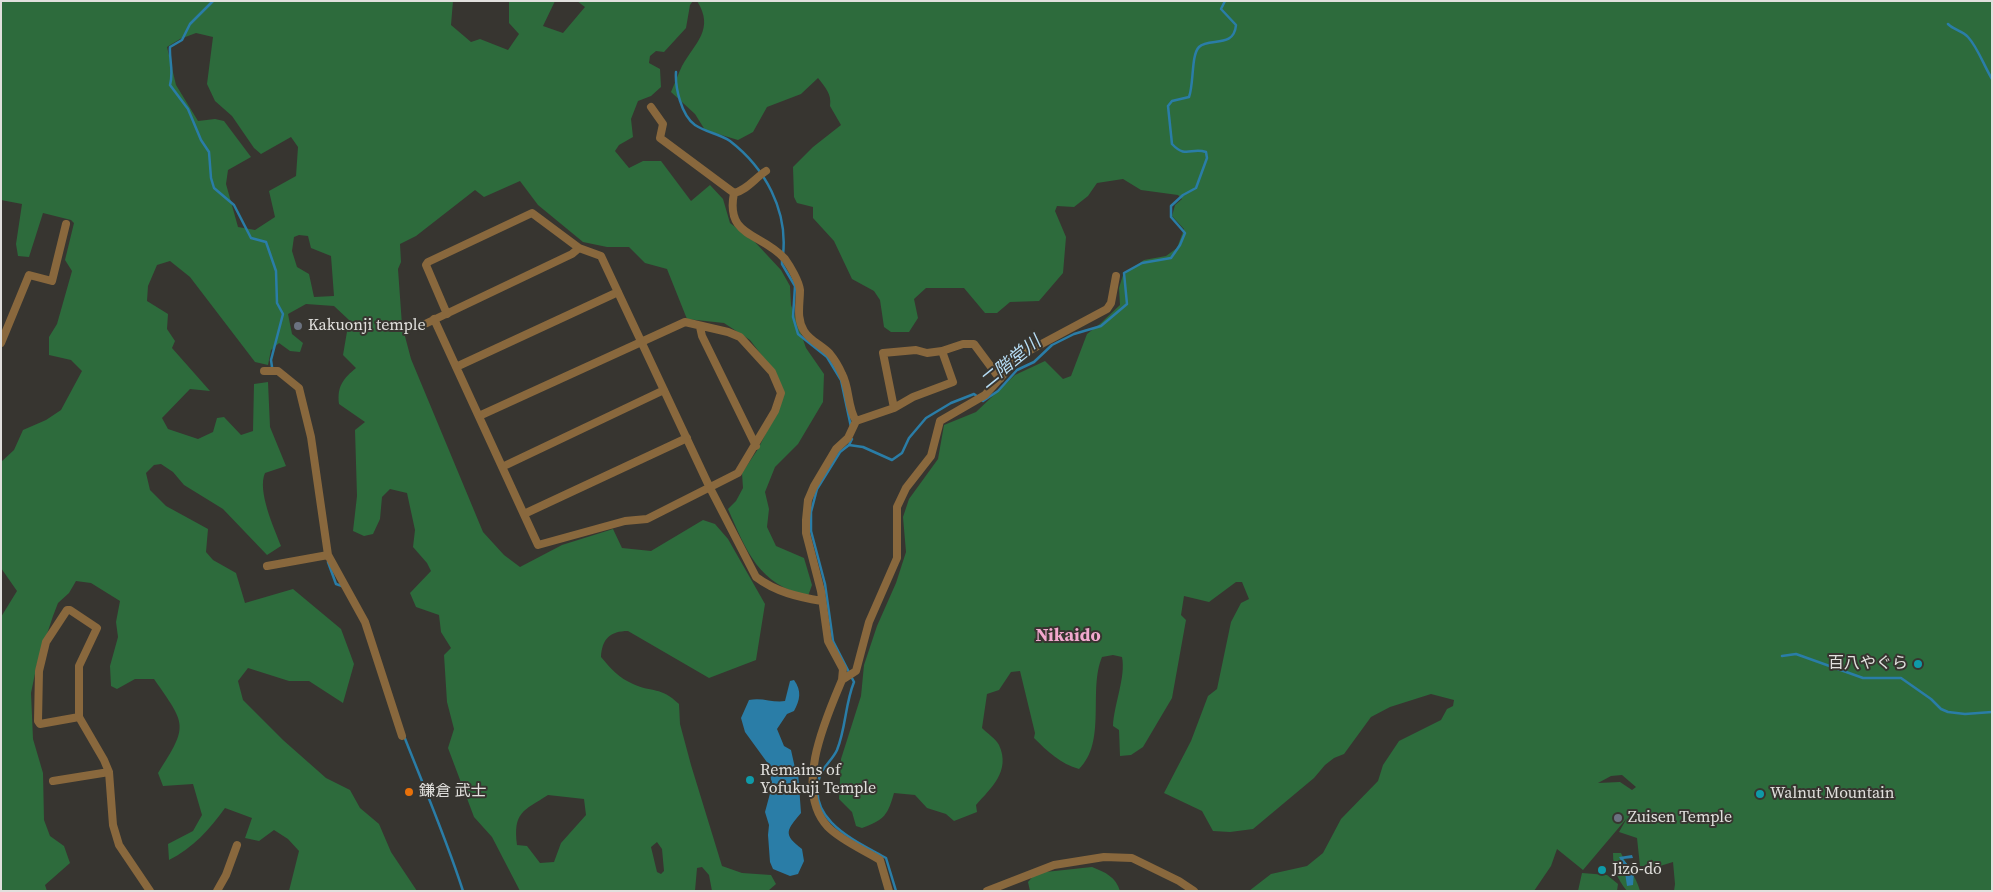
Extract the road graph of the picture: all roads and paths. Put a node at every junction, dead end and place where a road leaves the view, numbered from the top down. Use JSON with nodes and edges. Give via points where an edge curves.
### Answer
{"nodes":[{"id":1,"x":651,"y":107,"type":"dead end"},
{"id":2,"x":766,"y":171,"type":"dead end"},
{"id":3,"x":734,"y":194,"type":"junction"},
{"id":4,"x":66,"y":224,"type":"dead end"},
{"id":5,"x":579,"y":248,"type":"junction"},
{"id":6,"x":1116,"y":276,"type":"dead end"},
{"id":7,"x":618,"y":292,"type":"junction"},
{"id":8,"x":447,"y":314,"type":"junction"},
{"id":9,"x":434,"y":320,"type":"junction"},
{"id":10,"x":425,"y":324,"type":"dead end"},
{"id":11,"x":700,"y":327,"type":"junction"},
{"id":12,"x":641,"y":341,"type":"junction"},
{"id":13,"x":1,"y":343,"type":"edge"},
{"id":14,"x":942,"y":351,"type":"junction"},
{"id":15,"x":456,"y":367,"type":"junction"},
{"id":16,"x":264,"y":371,"type":"dead end"},
{"id":17,"x":1000,"y":379,"type":"junction"},
{"id":18,"x":664,"y":390,"type":"junction"},
{"id":19,"x":894,"y":408,"type":"junction"},
{"id":20,"x":479,"y":416,"type":"junction"},
{"id":21,"x":854,"y":426,"type":"junction"},
{"id":22,"x":687,"y":438,"type":"junction"},
{"id":23,"x":756,"y":446,"type":"junction"},
{"id":24,"x":502,"y":467,"type":"junction"},
{"id":25,"x":709,"y":486,"type":"junction"},
{"id":26,"x":524,"y":514,"type":"junction"},
{"id":27,"x":328,"y":555,"type":"junction"},
{"id":28,"x":267,"y":566,"type":"dead end"},
{"id":29,"x":822,"y":601,"type":"junction"},
{"id":30,"x":842,"y":680,"type":"junction"},
{"id":31,"x":79,"y":717,"type":"junction"},
{"id":32,"x":402,"y":736,"type":"dead end"},
{"id":33,"x":108,"y":772,"type":"junction"},
{"id":34,"x":53,"y":781,"type":"dead end"},
{"id":35,"x":237,"y":845,"type":"dead end"},
{"id":36,"x":150,"y":891,"type":"edge"},
{"id":37,"x":217,"y":891,"type":"edge"},
{"id":38,"x":889,"y":891,"type":"edge"},
{"id":39,"x":988,"y":891,"type":"edge"},
{"id":40,"x":1194,"y":891,"type":"edge"}],
"edges":[{"from":1,"to":3,"type":"street","via":[[663,124],[660,138]]},
{"from":2,"to":3,"type":"street"},
{"from":3,"to":21,"type":"street","via":[[730,210],[737,225],[761,239],[785,260],[800,289],[798,309],[804,332],[830,354],[842,373],[848,388]]},
{"from":4,"to":13,"type":"street","via":[[52,281],[29,275]]},
{"from":5,"to":7,"type":"street","via":[[601,256]]},
{"from":5,"to":8,"type":"street"},
{"from":5,"to":8,"type":"street","via":[[532,213],[428,262],[426,265]]},
{"from":6,"to":17,"type":"street","via":[[1107,309],[1020,355]]},
{"from":7,"to":12,"type":"street"},
{"from":7,"to":15,"type":"street"},
{"from":8,"to":9,"type":"street"},
{"from":9,"to":10,"type":"street"},
{"from":9,"to":15,"type":"street"},
{"from":11,"to":12,"type":"street","via":[[685,322]]},
{"from":11,"to":23,"type":"street"},
{"from":11,"to":23,"type":"street","via":[[740,337],[777,379],[780,401]]},
{"from":12,"to":18,"type":"street"},
{"from":12,"to":20,"type":"street"},
{"from":14,"to":17,"type":"street","via":[[974,344]]},
{"from":14,"to":19,"type":"street","via":[[953,382]]},
{"from":14,"to":19,"type":"street","via":[[883,353]]},
{"from":15,"to":20,"type":"street"},
{"from":16,"to":27,"type":"street","via":[[278,371],[299,388],[311,437]]},
{"from":17,"to":30,"type":"street","via":[[985,395],[940,421],[931,456],[906,488],[897,507],[897,558],[869,622],[856,671]]},
{"from":18,"to":22,"type":"street"},
{"from":18,"to":24,"type":"street"},
{"from":19,"to":21,"type":"street"},
{"from":20,"to":24,"type":"street"},
{"from":21,"to":29,"type":"street","via":[[814,486],[807,510],[806,533],[820,581]]},
{"from":22,"to":25,"type":"street"},
{"from":22,"to":26,"type":"street"},
{"from":23,"to":25,"type":"street","via":[[738,473]]},
{"from":24,"to":26,"type":"street"},
{"from":25,"to":26,"type":"street","via":[[647,519],[625,521],[538,545]]},
{"from":25,"to":29,"type":"street","via":[[756,577],[792,596]]},
{"from":27,"to":28,"type":"street"},
{"from":27,"to":32,"type":"street","via":[[366,622]]},
{"from":29,"to":30,"type":"street","via":[[828,641],[843,669]]},
{"from":30,"to":38,"type":"street","via":[[817,746],[814,790],[819,815],[835,834],[880,860]]},
{"from":31,"to":31,"type":"street","via":[[40,724],[38,721],[39,671],[46,642],[66,610],[97,628],[79,666]]},
{"from":31,"to":33,"type":"street"},
{"from":33,"to":34,"type":"street"},
{"from":33,"to":36,"type":"street","via":[[113,825],[119,845]]},
{"from":35,"to":37,"type":"street"},
{"from":39,"to":40,"type":"street","via":[[1054,865],[1104,857],[1132,858]]}]}
